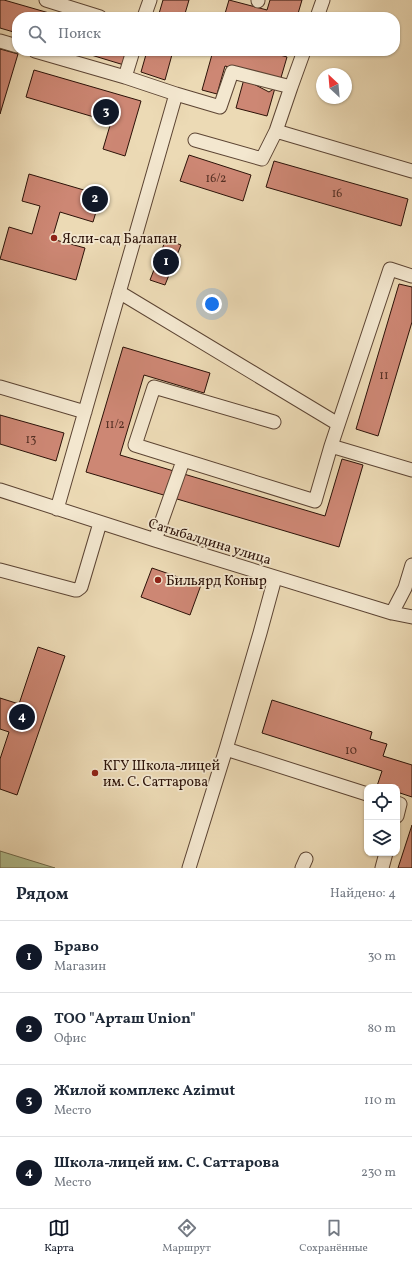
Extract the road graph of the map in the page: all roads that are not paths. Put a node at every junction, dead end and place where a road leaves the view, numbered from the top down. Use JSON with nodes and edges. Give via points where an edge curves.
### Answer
{"nodes":[{"id":1,"x":46,"y":0,"type":"edge"},
{"id":2,"x":150,"y":0,"type":"edge"},
{"id":3,"x":323,"y":0,"type":"edge"},
{"id":4,"x":84,"y":12,"type":"edge"},
{"id":5,"x":146,"y":12,"type":"edge"},
{"id":6,"x":318,"y":12,"type":"edge"},
{"id":7,"x":0,"y":41,"type":"edge"},
{"id":8,"x":12,"y":45,"type":"edge"},
{"id":9,"x":52,"y":56,"type":"edge"},
{"id":10,"x":131,"y":56,"type":"edge"},
{"id":11,"x":302,"y":56,"type":"edge"},
{"id":12,"x":125,"y":77,"type":"junction"},
{"id":13,"x":291,"y":87,"type":"junction"},
{"id":14,"x":176,"y":94,"type":"junction"},
{"id":15,"x":276,"y":131,"type":"junction"},
{"id":16,"x":195,"y":140,"type":"dead end"},
{"id":17,"x":412,"y":171,"type":"edge"},
{"id":18,"x":412,"y":276,"type":"edge"},
{"id":19,"x":119,"y":292,"type":"junction"},
{"id":20,"x":0,"y":387,"type":"edge"},
{"id":21,"x":85,"y":412,"type":"junction"},
{"id":22,"x":274,"y":422,"type":"dead end"},
{"id":23,"x":338,"y":424,"type":"junction"},
{"id":24,"x":331,"y":446,"type":"junction"},
{"id":25,"x":183,"y":461,"type":"junction"},
{"id":26,"x":412,"y":470,"type":"edge"},
{"id":27,"x":0,"y":490,"type":"edge"},
{"id":28,"x":57,"y":509,"type":"junction"},
{"id":29,"x":100,"y":522,"type":"junction"},
{"id":30,"x":155,"y":540,"type":"junction"},
{"id":31,"x":412,"y":565,"type":"edge"},
{"id":32,"x":0,"y":570,"type":"edge"},
{"id":33,"x":275,"y":578,"type":"junction"},
{"id":34,"x":392,"y":613,"type":"junction"},
{"id":35,"x":412,"y":617,"type":"edge"},
{"id":36,"x":226,"y":749,"type":"junction"},
{"id":37,"x":364,"y":793,"type":"edge"},
{"id":38,"x":385,"y":856,"type":"edge"},
{"id":39,"x":189,"y":868,"type":"edge"},
{"id":40,"x":382,"y":868,"type":"edge"}],
"edges":[{"from":1,"to":4,"type":"street"},
{"from":2,"to":5,"type":"street"},
{"from":3,"to":6,"type":"street"},
{"from":7,"to":8,"type":"street"},
{"from":9,"to":12,"type":"street"},
{"from":10,"to":12,"type":"street"},
{"from":11,"to":13,"type":"street"},
{"from":12,"to":14,"type":"street"},
{"from":13,"to":14,"type":"street","via":[[232,72],[220,107]]},
{"from":13,"to":15,"type":"street"},
{"from":14,"to":19,"type":"street"},
{"from":15,"to":16,"type":"street","via":[[262,159]]},
{"from":15,"to":17,"type":"street"},
{"from":18,"to":23,"type":"street","via":[[390,269]]},
{"from":19,"to":21,"type":"street"},
{"from":19,"to":23,"type":"street"},
{"from":20,"to":21,"type":"street"},
{"from":21,"to":28,"type":"street"},
{"from":22,"to":25,"type":"street","via":[[154,387],[135,445]]},
{"from":23,"to":24,"type":"street"},
{"from":24,"to":25,"type":"street","via":[[315,501]]},
{"from":24,"to":26,"type":"street"},
{"from":25,"to":30,"type":"street"},
{"from":27,"to":28,"type":"street","name":"Сатыбалдина улица"},
{"from":28,"to":29,"type":"street","name":"Сатыбалдина улица"},
{"from":29,"to":30,"type":"street","name":"Сатыбалдина улица"},
{"from":29,"to":32,"type":"street","via":[[81,587],[77,590]]},
{"from":30,"to":33,"type":"street","name":"Сатыбалдина улица"},
{"from":31,"to":34,"type":"street"},
{"from":33,"to":34,"type":"street","name":"Сатыбалдина улица"},
{"from":33,"to":36,"type":"street"},
{"from":34,"to":35,"type":"street","name":"Сатыбалдина улица"},
{"from":36,"to":37,"type":"street"},
{"from":36,"to":39,"type":"street"},
{"from":38,"to":40,"type":"street"}]}
